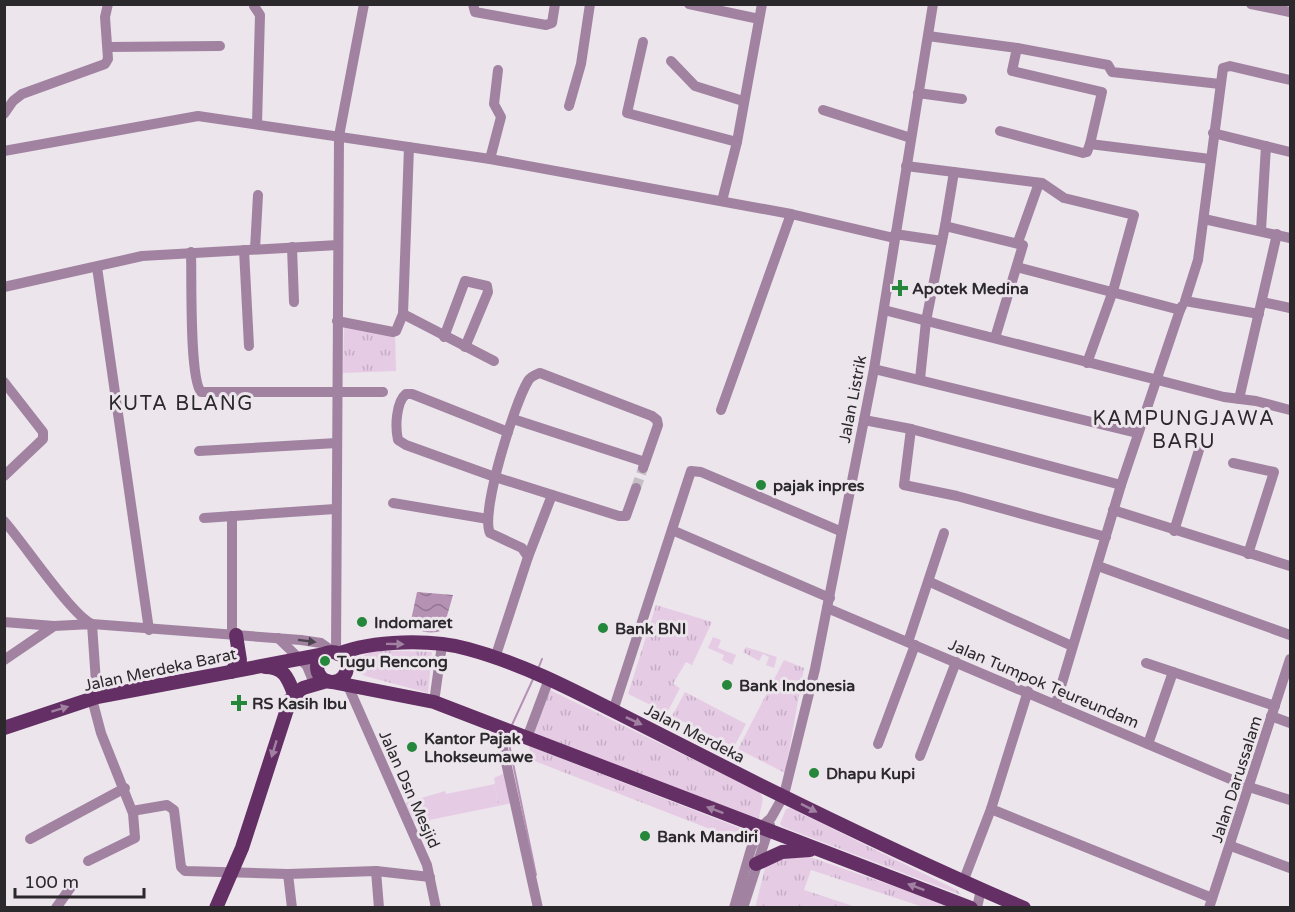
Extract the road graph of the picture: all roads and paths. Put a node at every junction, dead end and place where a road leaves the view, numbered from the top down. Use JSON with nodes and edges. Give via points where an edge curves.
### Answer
{"nodes":[{"id":1,"x":108,"y":4,"type":"edge"},
{"id":2,"x":364,"y":4,"type":"edge"},
{"id":3,"x":473,"y":4,"type":"edge"},
{"id":4,"x":555,"y":4,"type":"edge"},
{"id":5,"x":590,"y":4,"type":"edge"},
{"id":6,"x":689,"y":4,"type":"edge"},
{"id":7,"x":762,"y":4,"type":"edge"},
{"id":8,"x":933,"y":4,"type":"edge"},
{"id":9,"x":1251,"y":4,"type":"edge"},
{"id":10,"x":254,"y":6,"type":"dead end"},
{"id":11,"x":1290,"y":12,"type":"edge"},
{"id":12,"x":759,"y":19,"type":"junction"},
{"id":13,"x":928,"y":36,"type":"junction"},
{"id":14,"x":643,"y":42,"type":"dead end"},
{"id":15,"x":220,"y":46,"type":"dead end"},
{"id":16,"x":108,"y":47,"type":"junction"},
{"id":17,"x":1017,"y":48,"type":"junction"},
{"id":18,"x":671,"y":61,"type":"dead end"},
{"id":19,"x":498,"y":70,"type":"dead end"},
{"id":20,"x":1290,"y":80,"type":"edge"},
{"id":21,"x":1220,"y":84,"type":"junction"},
{"id":22,"x":918,"y":93,"type":"junction"},
{"id":23,"x":962,"y":99,"type":"dead end"},
{"id":24,"x":743,"y":101,"type":"junction"},
{"id":25,"x":569,"y":106,"type":"dead end"},
{"id":26,"x":823,"y":110,"type":"dead end"},
{"id":27,"x":4,"y":114,"type":"edge"},
{"id":28,"x":257,"y":124,"type":"junction"},
{"id":29,"x":1000,"y":131,"type":"dead end"},
{"id":30,"x":1213,"y":134,"type":"junction"},
{"id":31,"x":339,"y":136,"type":"junction"},
{"id":32,"x":910,"y":138,"type":"junction"},
{"id":33,"x":737,"y":142,"type":"junction"},
{"id":34,"x":1090,"y":144,"type":"junction"},
{"id":35,"x":1266,"y":146,"type":"junction"},
{"id":36,"x":409,"y":147,"type":"junction"},
{"id":37,"x":4,"y":151,"type":"edge"},
{"id":38,"x":1290,"y":152,"type":"edge"},
{"id":39,"x":490,"y":159,"type":"junction"},
{"id":40,"x":1210,"y":159,"type":"junction"},
{"id":41,"x":906,"y":166,"type":"junction"},
{"id":42,"x":954,"y":172,"type":"junction"},
{"id":43,"x":1039,"y":183,"type":"junction"},
{"id":44,"x":258,"y":195,"type":"dead end"},
{"id":45,"x":722,"y":201,"type":"junction"},
{"id":46,"x":791,"y":214,"type":"junction"},
{"id":47,"x":1204,"y":219,"type":"junction"},
{"id":48,"x":945,"y":226,"type":"junction"},
{"id":49,"x":1260,"y":230,"type":"junction"},
{"id":50,"x":1278,"y":234,"type":"junction"},
{"id":51,"x":894,"y":236,"type":"junction"},
{"id":52,"x":1290,"y":238,"type":"edge"},
{"id":53,"x":942,"y":241,"type":"junction"},
{"id":54,"x":1018,"y":242,"type":"junction"},
{"id":55,"x":338,"y":245,"type":"junction"},
{"id":56,"x":292,"y":247,"type":"junction"},
{"id":57,"x":249,"y":250,"type":"junction"},
{"id":58,"x":191,"y":252,"type":"junction"},
{"id":59,"x":97,"y":267,"type":"junction"},
{"id":60,"x":1017,"y":267,"type":"junction"},
{"id":61,"x":4,"y":287,"type":"edge"},
{"id":62,"x":1113,"y":291,"type":"junction"},
{"id":63,"x":294,"y":302,"type":"dead end"},
{"id":64,"x":1262,"y":302,"type":"junction"},
{"id":65,"x":1183,"y":305,"type":"junction"},
{"id":66,"x":1290,"y":308,"type":"edge"},
{"id":67,"x":884,"y":310,"type":"junction"},
{"id":68,"x":403,"y":314,"type":"junction"},
{"id":69,"x":1259,"y":314,"type":"junction"},
{"id":70,"x":337,"y":321,"type":"junction"},
{"id":71,"x":927,"y":321,"type":"junction"},
{"id":72,"x":444,"y":337,"type":"junction"},
{"id":73,"x":995,"y":338,"type":"junction"},
{"id":74,"x":249,"y":346,"type":"dead end"},
{"id":75,"x":465,"y":347,"type":"junction"},
{"id":76,"x":494,"y":361,"type":"dead end"},
{"id":77,"x":1087,"y":363,"type":"junction"},
{"id":78,"x":874,"y":369,"type":"junction"},
{"id":79,"x":920,"y":379,"type":"junction"},
{"id":80,"x":1157,"y":380,"type":"junction"},
{"id":81,"x":4,"y":382,"type":"edge"},
{"id":82,"x":383,"y":392,"type":"dead end"},
{"id":83,"x":337,"y":393,"type":"junction"},
{"id":84,"x":1239,"y":399,"type":"junction"},
{"id":85,"x":721,"y":410,"type":"dead end"},
{"id":86,"x":1290,"y":410,"type":"edge"},
{"id":87,"x":513,"y":419,"type":"junction"},
{"id":88,"x":864,"y":420,"type":"junction"},
{"id":89,"x":911,"y":429,"type":"junction"},
{"id":90,"x":508,"y":432,"type":"junction"},
{"id":91,"x":1137,"y":433,"type":"junction"},
{"id":92,"x":337,"y":443,"type":"junction"},
{"id":93,"x":1199,"y":450,"type":"dead end"},
{"id":94,"x":200,"y":451,"type":"dead end"},
{"id":95,"x":1233,"y":463,"type":"dead end"},
{"id":96,"x":4,"y":476,"type":"edge"},
{"id":97,"x":495,"y":477,"type":"junction"},
{"id":98,"x":1120,"y":485,"type":"junction"},
{"id":99,"x":636,"y":488,"type":"tunnel mouth"},
{"id":100,"x":552,"y":495,"type":"junction"},
{"id":101,"x":393,"y":503,"type":"dead end"},
{"id":102,"x":335,"y":509,"type":"junction"},
{"id":103,"x":1113,"y":510,"type":"junction"},
{"id":104,"x":232,"y":516,"type":"junction"},
{"id":105,"x":204,"y":518,"type":"dead end"},
{"id":106,"x":488,"y":519,"type":"junction"},
{"id":107,"x":4,"y":521,"type":"edge"},
{"id":108,"x":672,"y":530,"type":"junction"},
{"id":109,"x":840,"y":531,"type":"junction"},
{"id":110,"x":1174,"y":531,"type":"junction"},
{"id":111,"x":944,"y":534,"type":"dead end"},
{"id":112,"x":1106,"y":537,"type":"junction"},
{"id":113,"x":1248,"y":554,"type":"junction"},
{"id":114,"x":528,"y":557,"type":"junction"},
{"id":115,"x":1098,"y":566,"type":"junction"},
{"id":116,"x":1290,"y":566,"type":"edge"},
{"id":117,"x":930,"y":582,"type":"junction"},
{"id":118,"x":829,"y":603,"type":"junction"},
{"id":119,"x":4,"y":622,"type":"edge"},
{"id":120,"x":92,"y":624,"type":"junction"},
{"id":121,"x":54,"y":626,"type":"junction"},
{"id":122,"x":149,"y":630,"type":"junction"},
{"id":123,"x":234,"y":634,"type":"junction"},
{"id":124,"x":1290,"y":635,"type":"edge"},
{"id":125,"x":278,"y":638,"type":"junction"},
{"id":126,"x":912,"y":644,"type":"junction"},
{"id":127,"x":442,"y":645,"type":"junction"},
{"id":128,"x":1072,"y":646,"type":"junction"},
{"id":129,"x":333,"y":653,"type":"junction"},
{"id":130,"x":300,"y":658,"type":"junction"},
{"id":131,"x":495,"y":658,"type":"junction"},
{"id":132,"x":1290,"y":659,"type":"edge"},
{"id":133,"x":4,"y":660,"type":"edge"},
{"id":134,"x":956,"y":662,"type":"junction"},
{"id":135,"x":1146,"y":663,"type":"dead end"},
{"id":136,"x":257,"y":666,"type":"junction"},
{"id":137,"x":231,"y":672,"type":"junction"},
{"id":138,"x":1173,"y":672,"type":"junction"},
{"id":139,"x":546,"y":677,"type":"junction"},
{"id":140,"x":324,"y":682,"type":"junction"},
{"id":141,"x":348,"y":686,"type":"junction"},
{"id":142,"x":1028,"y":692,"type":"junction"},
{"id":143,"x":294,"y":694,"type":"junction"},
{"id":144,"x":94,"y":698,"type":"junction"},
{"id":145,"x":434,"y":702,"type":"junction"},
{"id":146,"x":1056,"y":703,"type":"junction"},
{"id":147,"x":614,"y":711,"type":"junction"},
{"id":148,"x":1273,"y":711,"type":"junction"},
{"id":149,"x":1290,"y":723,"type":"edge"},
{"id":150,"x":499,"y":727,"type":"junction"},
{"id":151,"x":4,"y":728,"type":"edge"},
{"id":152,"x":524,"y":737,"type":"junction"},
{"id":153,"x":878,"y":744,"type":"dead end"},
{"id":154,"x":1148,"y":744,"type":"junction"},
{"id":155,"x":920,"y":756,"type":"dead end"},
{"id":156,"x":1249,"y":787,"type":"junction"},
{"id":157,"x":125,"y":788,"type":"junction"},
{"id":158,"x":784,"y":795,"type":"junction"},
{"id":159,"x":1290,"y":800,"type":"edge"},
{"id":160,"x":991,"y":809,"type":"junction"},
{"id":161,"x":134,"y":813,"type":"junction"},
{"id":162,"x":767,"y":825,"type":"junction"},
{"id":163,"x":30,"y":839,"type":"dead end"},
{"id":164,"x":1231,"y":846,"type":"junction"},
{"id":165,"x":821,"y":850,"type":"junction"},
{"id":166,"x":88,"y":861,"type":"dead end"},
{"id":167,"x":756,"y":864,"type":"junction"},
{"id":168,"x":1290,"y":868,"type":"edge"},
{"id":169,"x":376,"y":871,"type":"junction"},
{"id":170,"x":231,"y":874,"type":"junction"},
{"id":171,"x":288,"y":874,"type":"junction"},
{"id":172,"x":430,"y":877,"type":"junction"},
{"id":173,"x":963,"y":882,"type":"junction"},
{"id":174,"x":73,"y":884,"type":"dead end"},
{"id":175,"x":981,"y":889,"type":"junction"},
{"id":176,"x":1211,"y":903,"type":"edge"},
{"id":177,"x":538,"y":906,"type":"edge"},
{"id":178,"x":56,"y":908,"type":"edge"},
{"id":179,"x":216,"y":908,"type":"edge"},
{"id":180,"x":291,"y":908,"type":"edge"},
{"id":181,"x":379,"y":908,"type":"edge"},
{"id":182,"x":436,"y":908,"type":"edge"},
{"id":183,"x":526,"y":908,"type":"edge"},
{"id":184,"x":734,"y":908,"type":"edge"},
{"id":185,"x":743,"y":908,"type":"edge"},
{"id":186,"x":971,"y":908,"type":"edge"},
{"id":187,"x":976,"y":908,"type":"edge"},
{"id":188,"x":1024,"y":908,"type":"edge"}],
"edges":[{"from":1,"to":16,"type":"street"},
{"from":2,"to":31,"type":"street"},
{"from":3,"to":4,"type":"street","via":[[475,12],[546,25],[552,23]]},
{"from":5,"to":25,"type":"street","via":[[581,64]]},
{"from":6,"to":12,"type":"street"},
{"from":7,"to":12,"type":"street"},
{"from":8,"to":13,"type":"street","name":"Jalan Listrik"},
{"from":9,"to":11,"type":"street"},
{"from":10,"to":28,"type":"street","via":[[260,15]]},
{"from":12,"to":24,"type":"street"},
{"from":13,"to":17,"type":"street"},
{"from":13,"to":22,"type":"street","name":"Jalan Listrik"},
{"from":14,"to":33,"type":"street","via":[[627,113]]},
{"from":15,"to":16,"type":"street"},
{"from":16,"to":27,"type":"street","via":[[108,59],[101,67],[22,94]]},
{"from":17,"to":21,"type":"street","via":[[1108,65],[1112,72]]},
{"from":17,"to":34,"type":"street","via":[[1012,71],[1102,92]]},
{"from":18,"to":24,"type":"street","via":[[695,86]]},
{"from":19,"to":39,"type":"street","via":[[494,105],[501,117]]},
{"from":20,"to":21,"type":"street","via":[[1226,66]]},
{"from":21,"to":30,"type":"street"},
{"from":22,"to":23,"type":"street"},
{"from":22,"to":32,"type":"street","name":"Jalan Listrik"},
{"from":24,"to":33,"type":"street"},
{"from":26,"to":32,"type":"street"},
{"from":28,"to":31,"type":"street"},
{"from":28,"to":37,"type":"street","via":[[190,116]]},
{"from":29,"to":34,"type":"street","via":[[1083,153]]},
{"from":30,"to":35,"type":"street"},
{"from":30,"to":40,"type":"street"},
{"from":31,"to":36,"type":"street"},
{"from":31,"to":55,"type":"street"},
{"from":32,"to":41,"type":"street","name":"Jalan Listrik"},
{"from":33,"to":45,"type":"street"},
{"from":34,"to":40,"type":"street"},
{"from":35,"to":38,"type":"street"},
{"from":35,"to":49,"type":"street"},
{"from":36,"to":39,"type":"street"},
{"from":36,"to":68,"type":"street"},
{"from":39,"to":45,"type":"street"},
{"from":40,"to":47,"type":"street"},
{"from":41,"to":42,"type":"street"},
{"from":41,"to":51,"type":"street","name":"Jalan Listrik"},
{"from":42,"to":43,"type":"street"},
{"from":42,"to":48,"type":"street"},
{"from":43,"to":54,"type":"street"},
{"from":43,"to":62,"type":"street","via":[[1064,198],[1134,215]]},
{"from":44,"to":57,"type":"street"},
{"from":45,"to":46,"type":"street"},
{"from":46,"to":51,"type":"street"},
{"from":46,"to":85,"type":"street"},
{"from":47,"to":49,"type":"street"},
{"from":47,"to":65,"type":"street","via":[[1198,260]]},
{"from":48,"to":53,"type":"street"},
{"from":48,"to":54,"type":"street"},
{"from":49,"to":50,"type":"street"},
{"from":50,"to":52,"type":"street"},
{"from":50,"to":64,"type":"street"},
{"from":51,"to":53,"type":"street"},
{"from":51,"to":67,"type":"street","name":"Jalan Listrik"},
{"from":53,"to":71,"type":"street"},
{"from":54,"to":60,"type":"street","via":[[1023,247]]},
{"from":55,"to":56,"type":"street"},
{"from":55,"to":70,"type":"street"},
{"from":56,"to":57,"type":"street"},
{"from":56,"to":63,"type":"street"},
{"from":57,"to":58,"type":"street"},
{"from":57,"to":74,"type":"street"},
{"from":58,"to":59,"type":"street","via":[[142,256]]},
{"from":58,"to":83,"type":"street","via":[[194,361],[201,392]]},
{"from":59,"to":61,"type":"street"},
{"from":59,"to":122,"type":"street"},
{"from":60,"to":62,"type":"street"},
{"from":60,"to":73,"type":"street"},
{"from":62,"to":65,"type":"street"},
{"from":62,"to":77,"type":"street"},
{"from":64,"to":66,"type":"street"},
{"from":64,"to":69,"type":"street"},
{"from":65,"to":69,"type":"street"},
{"from":65,"to":80,"type":"street"},
{"from":67,"to":71,"type":"street"},
{"from":67,"to":78,"type":"street","name":"Jalan Listrik"},
{"from":68,"to":70,"type":"street","via":[[395,331]]},
{"from":68,"to":72,"type":"street"},
{"from":69,"to":84,"type":"street"},
{"from":70,"to":83,"type":"street"},
{"from":71,"to":73,"type":"street"},
{"from":71,"to":79,"type":"street"},
{"from":72,"to":75,"type":"street"},
{"from":72,"to":75,"type":"street","via":[[465,281],[487,286]]},
{"from":73,"to":77,"type":"street"},
{"from":75,"to":76,"type":"street"},
{"from":77,"to":80,"type":"street"},
{"from":78,"to":79,"type":"street"},
{"from":78,"to":88,"type":"street","name":"Jalan Listrik"},
{"from":79,"to":91,"type":"street"},
{"from":80,"to":84,"type":"street"},
{"from":80,"to":91,"type":"street"},
{"from":81,"to":96,"type":"street","via":[[43,432],[43,439]]},
{"from":82,"to":83,"type":"street"},
{"from":83,"to":92,"type":"street"},
{"from":84,"to":86,"type":"street"},
{"from":87,"to":87,"type":"street","via":[[528,381],[540,373],[657,420],[644,465]]},
{"from":87,"to":90,"type":"street"},
{"from":88,"to":89,"type":"street"},
{"from":88,"to":109,"type":"street","name":"Jalan Listrik"},
{"from":89,"to":98,"type":"street"},
{"from":89,"to":112,"type":"street","via":[[904,484]]},
{"from":90,"to":97,"type":"street"},
{"from":90,"to":97,"type":"street","via":[[412,394],[402,398],[398,440]]},
{"from":91,"to":98,"type":"street"},
{"from":92,"to":94,"type":"street"},
{"from":92,"to":102,"type":"street"},
{"from":93,"to":110,"type":"street"},
{"from":95,"to":113,"type":"street","via":[[1275,472]]},
{"from":97,"to":100,"type":"street"},
{"from":97,"to":106,"type":"street"},
{"from":98,"to":103,"type":"street"},
{"from":99,"to":100,"type":"street","via":[[626,516]]},
{"from":100,"to":114,"type":"street"},
{"from":101,"to":106,"type":"street"},
{"from":102,"to":104,"type":"street"},
{"from":102,"to":129,"type":"street"},
{"from":103,"to":110,"type":"street"},
{"from":103,"to":112,"type":"street"},
{"from":104,"to":105,"type":"street"},
{"from":104,"to":123,"type":"street"},
{"from":106,"to":114,"type":"street","via":[[490,533],[522,548]]},
{"from":107,"to":120,"type":"street","via":[[71,605]]},
{"from":108,"to":109,"type":"street","via":[[688,474],[695,471]]},
{"from":108,"to":118,"type":"street","name":"Jalan Tumpok Teureundam"},
{"from":108,"to":147,"type":"street"},
{"from":109,"to":118,"type":"street","name":"Jalan Listrik"},
{"from":110,"to":113,"type":"street"},
{"from":111,"to":117,"type":"street"},
{"from":112,"to":115,"type":"street"},
{"from":113,"to":116,"type":"street"},
{"from":114,"to":131,"type":"street"},
{"from":115,"to":124,"type":"street"},
{"from":115,"to":128,"type":"street"},
{"from":117,"to":126,"type":"street"},
{"from":117,"to":128,"type":"street"},
{"from":118,"to":126,"type":"street","name":"Jalan Tumpok Teureundam"},
{"from":118,"to":158,"type":"street","name":"Jalan Listrik"},
{"from":119,"to":121,"type":"street"},
{"from":120,"to":121,"type":"street"},
{"from":120,"to":122,"type":"street"},
{"from":120,"to":144,"type":"street"},
{"from":121,"to":133,"type":"street"},
{"from":122,"to":123,"type":"street"},
{"from":123,"to":125,"type":"street"},
{"from":123,"to":137,"type":"main road","via":[[240,660]]},
{"from":125,"to":129,"type":"street","one_way":true,"via":[[321,643]]},
{"from":125,"to":130,"type":"street"},
{"from":126,"to":134,"type":"street","name":"Jalan Tumpok Teureundam"},
{"from":126,"to":153,"type":"street"},
{"from":129,"to":127,"type":"main road","name":"Jalan Merdeka","one_way":true,"via":[[386,643]]},
{"from":127,"to":131,"type":"main road","name":"Jalan Merdeka"},
{"from":127,"to":145,"type":"street"},
{"from":128,"to":146,"type":"street"},
{"from":129,"to":130,"type":"main road","name":"Jalan Merdeka Barat"},
{"from":129,"to":140,"type":"main road","via":[[318,661],[317,671]]},
{"from":129,"to":140,"type":"main road","via":[[345,660],[347,668],[340,680]]},
{"from":130,"to":136,"type":"main road","name":"Jalan Merdeka Barat"},
{"from":130,"to":140,"type":"street"},
{"from":131,"to":139,"type":"main road","name":"Jalan Merdeka"},
{"from":132,"to":148,"type":"street","name":"Jalan Darussalam"},
{"from":134,"to":142,"type":"street","name":"Jalan Tumpok Teureundam"},
{"from":134,"to":155,"type":"street"},
{"from":135,"to":138,"type":"street"},
{"from":136,"to":137,"type":"main road","name":"Jalan Merdeka Barat"},
{"from":136,"to":143,"type":"main road","via":[[285,673]]},
{"from":137,"to":144,"type":"main road","name":"Jalan Merdeka Barat"},
{"from":138,"to":148,"type":"street"},
{"from":138,"to":154,"type":"street"},
{"from":139,"to":147,"type":"main road","name":"Jalan Merdeka"},
{"from":139,"to":152,"type":"street"},
{"from":140,"to":141,"type":"main road"},
{"from":140,"to":143,"type":"main road"},
{"from":141,"to":145,"type":"main road"},
{"from":141,"to":172,"type":"street","name":"Jalan Dsn Mesjid"},
{"from":142,"to":146,"type":"street","name":"Jalan Tumpok Teureundam"},
{"from":142,"to":160,"type":"street"},
{"from":143,"to":170,"type":"main road","one_way":true},
{"from":151,"to":144,"type":"main road","name":"Jalan Merdeka Barat","one_way":true},
{"from":144,"to":157,"type":"street","via":[[101,733]]},
{"from":145,"to":150,"type":"main road"},
{"from":146,"to":154,"type":"street","name":"Jalan Tumpok Teureundam"},
{"from":147,"to":158,"type":"main road","name":"Jalan Merdeka","one_way":true},
{"from":148,"to":149,"type":"street"},
{"from":148,"to":156,"type":"street","name":"Jalan Darussalam"},
{"from":150,"to":152,"type":"main road"},
{"from":150,"to":177,"type":"street"},
{"from":162,"to":152,"type":"main road","one_way":true},
{"from":154,"to":156,"type":"street","name":"Jalan Tumpok Teureundam"},
{"from":156,"to":159,"type":"street","name":"Jalan Tumpok Teureundam"},
{"from":156,"to":164,"type":"street","name":"Jalan Darussalam"},
{"from":157,"to":161,"type":"street"},
{"from":157,"to":163,"type":"street"},
{"from":158,"to":162,"type":"street","name":"Jalan Listrik"},
{"from":158,"to":173,"type":"main road","name":"Jalan Merdeka","one_way":true},
{"from":160,"to":173,"type":"street"},
{"from":160,"to":176,"type":"street"},
{"from":161,"to":166,"type":"street","via":[[136,837]]},
{"from":161,"to":170,"type":"street","via":[[172,807],[183,870]]},
{"from":162,"to":165,"type":"main road"},
{"from":162,"to":167,"type":"street"},
{"from":162,"to":184,"type":"street","via":[[749,855]]},
{"from":164,"to":168,"type":"street"},
{"from":164,"to":176,"type":"street","name":"Jalan Darussalam"},
{"from":165,"to":167,"type":"main road","via":[[782,852]]},
{"from":186,"to":165,"type":"main road","one_way":true},
{"from":167,"to":185,"type":"street"},
{"from":169,"to":171,"type":"street"},
{"from":169,"to":172,"type":"street"},
{"from":169,"to":181,"type":"street"},
{"from":170,"to":171,"type":"street"},
{"from":170,"to":179,"type":"main road"},
{"from":171,"to":180,"type":"street"},
{"from":172,"to":182,"type":"street","name":"Jalan Dsn Mesjid"},
{"from":173,"to":175,"type":"main road","name":"Jalan Merdeka"},
{"from":174,"to":178,"type":"street"},
{"from":175,"to":187,"type":"street"},
{"from":175,"to":188,"type":"main road","name":"Jalan Merdeka"},
{"from":177,"to":183,"type":"street"}]}
